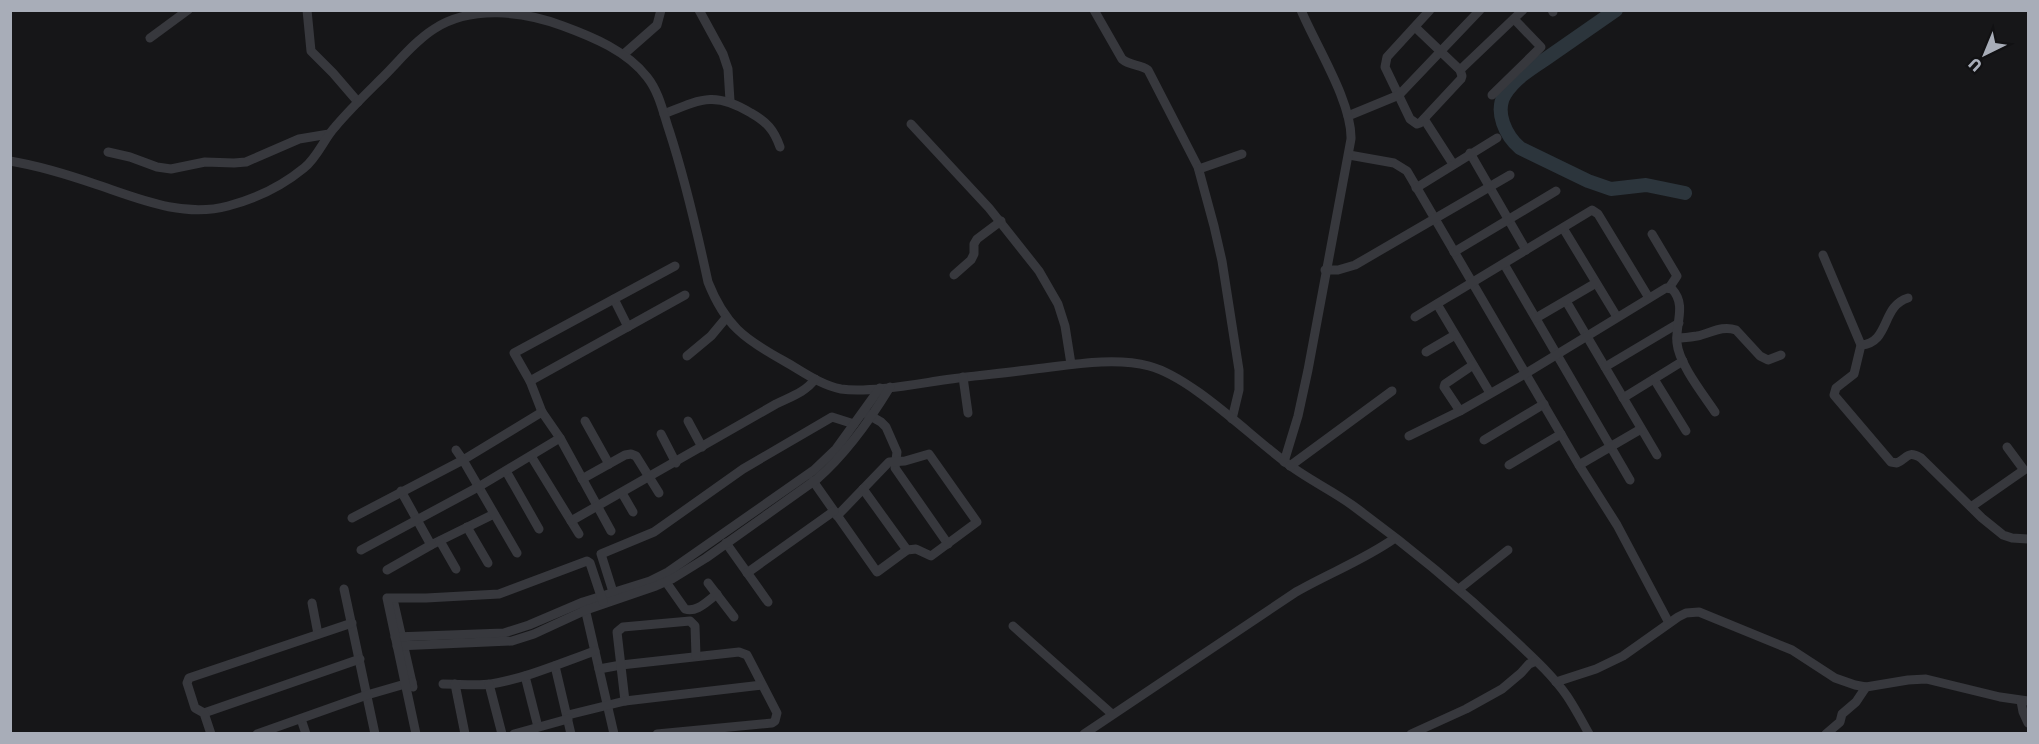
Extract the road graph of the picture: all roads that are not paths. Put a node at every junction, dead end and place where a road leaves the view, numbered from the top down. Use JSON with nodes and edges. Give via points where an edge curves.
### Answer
{"nodes":[{"id":1,"x":188,"y":10,"type":"edge"},
{"id":2,"x":306,"y":10,"type":"edge"},
{"id":3,"x":551,"y":10,"type":"edge"},
{"id":4,"x":661,"y":10,"type":"edge"},
{"id":5,"x":699,"y":10,"type":"edge"},
{"id":6,"x":1094,"y":10,"type":"edge"},
{"id":7,"x":1301,"y":10,"type":"edge"},
{"id":8,"x":1430,"y":10,"type":"edge"},
{"id":9,"x":1480,"y":10,"type":"edge"},
{"id":10,"x":1522,"y":10,"type":"edge"},
{"id":11,"x":460,"y":14,"type":"edge"},
{"id":12,"x":544,"y":19,"type":"junction"},
{"id":13,"x":1514,"y":19,"type":"junction"},
{"id":14,"x":1415,"y":27,"type":"junction"},
{"id":15,"x":150,"y":38,"type":"dead end"},
{"id":16,"x":1442,"y":52,"type":"junction"},
{"id":17,"x":624,"y":54,"type":"junction"},
{"id":18,"x":1460,"y":70,"type":"junction"},
{"id":19,"x":1400,"y":95,"type":"junction"},
{"id":20,"x":1492,"y":95,"type":"dead end"},
{"id":21,"x":730,"y":101,"type":"junction"},
{"id":22,"x":358,"y":102,"type":"junction"},
{"id":23,"x":664,"y":114,"type":"junction"},
{"id":24,"x":1348,"y":116,"type":"junction"},
{"id":25,"x":1424,"y":119,"type":"junction"},
{"id":26,"x":911,"y":124,"type":"dead end"},
{"id":27,"x":327,"y":138,"type":"junction"},
{"id":28,"x":1497,"y":138,"type":"dead end"},
{"id":29,"x":780,"y":147,"type":"dead end"},
{"id":30,"x":108,"y":152,"type":"dead end"},
{"id":31,"x":1470,"y":153,"type":"junction"},
{"id":32,"x":1242,"y":154,"type":"dead end"},
{"id":33,"x":1349,"y":155,"type":"junction"},
{"id":34,"x":10,"y":161,"type":"edge"},
{"id":35,"x":1453,"y":164,"type":"junction"},
{"id":36,"x":1199,"y":169,"type":"junction"},
{"id":37,"x":1510,"y":175,"type":"dead end"},
{"id":38,"x":1490,"y":187,"type":"junction"},
{"id":39,"x":1416,"y":188,"type":"junction"},
{"id":40,"x":1556,"y":191,"type":"dead end"},
{"id":41,"x":1434,"y":218,"type":"junction"},
{"id":42,"x":1509,"y":219,"type":"junction"},
{"id":43,"x":1001,"y":221,"type":"junction"},
{"id":44,"x":1563,"y":228,"type":"junction"},
{"id":45,"x":1652,"y":234,"type":"dead end"},
{"id":46,"x":1526,"y":250,"type":"junction"},
{"id":47,"x":1454,"y":252,"type":"junction"},
{"id":48,"x":1823,"y":255,"type":"dead end"},
{"id":49,"x":1504,"y":264,"type":"junction"},
{"id":50,"x":675,"y":266,"type":"dead end"},
{"id":51,"x":1325,"y":270,"type":"junction"},
{"id":52,"x":954,"y":275,"type":"dead end"},
{"id":53,"x":1472,"y":283,"type":"junction"},
{"id":54,"x":1596,"y":283,"type":"junction"},
{"id":55,"x":1669,"y":288,"type":"junction"},
{"id":56,"x":685,"y":295,"type":"dead end"},
{"id":57,"x":1649,"y":298,"type":"junction"},
{"id":58,"x":1908,"y":298,"type":"dead end"},
{"id":59,"x":614,"y":299,"type":"junction"},
{"id":60,"x":1566,"y":301,"type":"junction"},
{"id":61,"x":1437,"y":304,"type":"junction"},
{"id":62,"x":1414,"y":317,"type":"dead end"},
{"id":63,"x":1617,"y":317,"type":"junction"},
{"id":64,"x":1536,"y":318,"type":"junction"},
{"id":65,"x":723,"y":322,"type":"junction"},
{"id":66,"x":1679,"y":323,"type":"junction"},
{"id":67,"x":628,"y":327,"type":"junction"},
{"id":68,"x":1455,"y":334,"type":"junction"},
{"id":69,"x":1587,"y":335,"type":"junction"},
{"id":70,"x":1677,"y":338,"type":"junction"},
{"id":71,"x":1861,"y":345,"type":"junction"},
{"id":72,"x":1426,"y":352,"type":"dead end"},
{"id":73,"x":1557,"y":354,"type":"junction"},
{"id":74,"x":1781,"y":355,"type":"dead end"},
{"id":75,"x":687,"y":356,"type":"dead end"},
{"id":76,"x":1683,"y":361,"type":"junction"},
{"id":77,"x":1071,"y":364,"type":"junction"},
{"id":78,"x":1473,"y":365,"type":"junction"},
{"id":79,"x":1605,"y":367,"type":"junction"},
{"id":80,"x":1525,"y":374,"type":"junction"},
{"id":81,"x":963,"y":379,"type":"junction"},
{"id":82,"x":1654,"y":379,"type":"junction"},
{"id":83,"x":530,"y":381,"type":"junction"},
{"id":84,"x":813,"y":382,"type":"junction"},
{"id":85,"x":891,"y":387,"type":"junction"},
{"id":86,"x":880,"y":388,"type":"junction"},
{"id":87,"x":1392,"y":391,"type":"dead end"},
{"id":88,"x":1490,"y":393,"type":"junction"},
{"id":89,"x":1623,"y":398,"type":"junction"},
{"id":90,"x":1544,"y":404,"type":"junction"},
{"id":91,"x":1460,"y":411,"type":"junction"},
{"id":92,"x":542,"y":412,"type":"junction"},
{"id":93,"x":1715,"y":412,"type":"dead end"},
{"id":94,"x":867,"y":414,"type":"junction"},
{"id":95,"x":968,"y":414,"type":"dead end"},
{"id":96,"x":1232,"y":419,"type":"junction"},
{"id":97,"x":585,"y":421,"type":"dead end"},
{"id":98,"x":688,"y":421,"type":"dead end"},
{"id":99,"x":854,"y":424,"type":"junction"},
{"id":100,"x":1641,"y":429,"type":"junction"},
{"id":101,"x":1686,"y":431,"type":"dead end"},
{"id":102,"x":661,"y":434,"type":"dead end"},
{"id":103,"x":1560,"y":434,"type":"junction"},
{"id":104,"x":1409,"y":436,"type":"dead end"},
{"id":105,"x":560,"y":438,"type":"junction"},
{"id":106,"x":1484,"y":441,"type":"dead end"},
{"id":107,"x":702,"y":447,"type":"junction"},
{"id":108,"x":1610,"y":447,"type":"junction"},
{"id":109,"x":2007,"y":447,"type":"dead end"},
{"id":110,"x":456,"y":450,"type":"dead end"},
{"id":111,"x":1657,"y":455,"type":"dead end"},
{"id":112,"x":531,"y":456,"type":"junction"},
{"id":113,"x":463,"y":460,"type":"junction"},
{"id":114,"x":896,"y":461,"type":"junction"},
{"id":115,"x":676,"y":463,"type":"junction"},
{"id":116,"x":609,"y":464,"type":"junction"},
{"id":117,"x":1287,"y":464,"type":"junction"},
{"id":118,"x":1509,"y":465,"type":"dead end"},
{"id":119,"x":1579,"y":465,"type":"junction"},
{"id":120,"x":506,"y":471,"type":"junction"},
{"id":121,"x":649,"y":478,"type":"junction"},
{"id":122,"x":582,"y":479,"type":"junction"},
{"id":123,"x":1630,"y":480,"type":"dead end"},
{"id":124,"x":813,"y":482,"type":"junction"},
{"id":125,"x":480,"y":486,"type":"junction"},
{"id":126,"x":863,"y":489,"type":"junction"},
{"id":127,"x":401,"y":491,"type":"junction"},
{"id":128,"x":622,"y":493,"type":"junction"},
{"id":129,"x":658,"y":493,"type":"dead end"},
{"id":130,"x":597,"y":507,"type":"junction"},
{"id":131,"x":1971,"y":507,"type":"junction"},
{"id":132,"x":633,"y":512,"type":"dead end"},
{"id":133,"x":494,"y":514,"type":"junction"},
{"id":134,"x":836,"y":514,"type":"junction"},
{"id":135,"x":352,"y":518,"type":"dead end"},
{"id":136,"x":416,"y":520,"type":"junction"},
{"id":137,"x":571,"y":521,"type":"junction"},
{"id":138,"x":467,"y":527,"type":"junction"},
{"id":139,"x":539,"y":529,"type":"dead end"},
{"id":140,"x":611,"y":531,"type":"dead end"},
{"id":141,"x":579,"y":534,"type":"dead end"},
{"id":142,"x":2028,"y":539,"type":"edge"},
{"id":143,"x":1391,"y":540,"type":"junction"},
{"id":144,"x":436,"y":543,"type":"junction"},
{"id":145,"x":726,"y":543,"type":"junction"},
{"id":146,"x":948,"y":544,"type":"junction"},
{"id":147,"x":362,"y":550,"type":"dead end"},
{"id":148,"x":907,"y":550,"type":"junction"},
{"id":149,"x":1508,"y":550,"type":"dead end"},
{"id":150,"x":517,"y":553,"type":"dead end"},
{"id":151,"x":488,"y":563,"type":"dead end"},
{"id":152,"x":456,"y":569,"type":"dead end"},
{"id":153,"x":387,"y":570,"type":"dead end"},
{"id":154,"x":747,"y":573,"type":"junction"},
{"id":155,"x":666,"y":582,"type":"junction"},
{"id":156,"x":708,"y":583,"type":"dead end"},
{"id":157,"x":344,"y":589,"type":"dead end"},
{"id":158,"x":1459,"y":589,"type":"junction"},
{"id":159,"x":613,"y":592,"type":"junction"},
{"id":160,"x":717,"y":594,"type":"junction"},
{"id":161,"x":602,"y":600,"type":"junction"},
{"id":162,"x":768,"y":602,"type":"dead end"},
{"id":163,"x":312,"y":603,"type":"dead end"},
{"id":164,"x":585,"y":606,"type":"junction"},
{"id":165,"x":734,"y":617,"type":"dead end"},
{"id":166,"x":352,"y":623,"type":"junction"},
{"id":167,"x":1669,"y":623,"type":"junction"},
{"id":168,"x":1013,"y":626,"type":"dead end"},
{"id":169,"x":318,"y":634,"type":"junction"},
{"id":170,"x":400,"y":641,"type":"junction"},
{"id":171,"x":595,"y":651,"type":"junction"},
{"id":172,"x":696,"y":656,"type":"junction"},
{"id":173,"x":360,"y":659,"type":"junction"},
{"id":174,"x":1532,"y":662,"type":"junction"},
{"id":175,"x":621,"y":665,"type":"junction"},
{"id":176,"x":555,"y":666,"type":"junction"},
{"id":177,"x":599,"y":669,"type":"junction"},
{"id":178,"x":525,"y":676,"type":"junction"},
{"id":179,"x":1556,"y":682,"type":"junction"},
{"id":180,"x":409,"y":683,"type":"junction"},
{"id":181,"x":443,"y":684,"type":"dead end"},
{"id":182,"x":455,"y":684,"type":"junction"},
{"id":183,"x":489,"y":684,"type":"junction"},
{"id":184,"x":762,"y":685,"type":"junction"},
{"id":185,"x":1866,"y":687,"type":"junction"},
{"id":186,"x":367,"y":696,"type":"junction"},
{"id":187,"x":625,"y":701,"type":"junction"},
{"id":188,"x":2025,"y":701,"type":"edge"},
{"id":189,"x":608,"y":706,"type":"junction"},
{"id":190,"x":204,"y":713,"type":"junction"},
{"id":191,"x":1112,"y":714,"type":"junction"},
{"id":192,"x":568,"y":717,"type":"junction"},
{"id":193,"x":301,"y":719,"type":"junction"},
{"id":194,"x":2028,"y":723,"type":"edge"},
{"id":195,"x":538,"y":727,"type":"junction"},
{"id":196,"x":211,"y":734,"type":"edge"},
{"id":197,"x":257,"y":734,"type":"edge"},
{"id":198,"x":306,"y":734,"type":"edge"},
{"id":199,"x":375,"y":734,"type":"edge"},
{"id":200,"x":416,"y":734,"type":"edge"},
{"id":201,"x":422,"y":734,"type":"edge"},
{"id":202,"x":465,"y":734,"type":"edge"},
{"id":203,"x":502,"y":734,"type":"edge"},
{"id":204,"x":514,"y":734,"type":"edge"},
{"id":205,"x":571,"y":734,"type":"edge"},
{"id":206,"x":614,"y":734,"type":"edge"},
{"id":207,"x":657,"y":734,"type":"edge"},
{"id":208,"x":1084,"y":734,"type":"edge"},
{"id":209,"x":1411,"y":734,"type":"edge"},
{"id":210,"x":1588,"y":734,"type":"edge"},
{"id":211,"x":1826,"y":734,"type":"edge"}],
"edges":[{"from":1,"to":15,"type":"street"},
{"from":2,"to":22,"type":"street","via":[[311,51]]},
{"from":3,"to":12,"type":"street"},
{"from":4,"to":17,"type":"street","via":[[657,25]]},
{"from":5,"to":21,"type":"street","via":[[723,54]]},
{"from":6,"to":36,"type":"street","via":[[1122,59],[1148,70]]},
{"from":7,"to":24,"type":"street"},
{"from":8,"to":14,"type":"street"},
{"from":9,"to":16,"type":"street"},
{"from":10,"to":13,"type":"street"},
{"from":11,"to":12,"type":"street","via":[[516,14]]},
{"from":11,"to":22,"type":"street","via":[[425,35]]},
{"from":12,"to":17,"type":"street"},
{"from":13,"to":18,"type":"street"},
{"from":13,"to":20,"type":"street","via":[[1541,47]]},
{"from":14,"to":16,"type":"street"},
{"from":14,"to":19,"type":"street","via":[[1385,62]]},
{"from":16,"to":18,"type":"street"},
{"from":16,"to":19,"type":"street"},
{"from":17,"to":23,"type":"street","via":[[650,80]]},
{"from":18,"to":25,"type":"street","via":[[1461,79]]},
{"from":19,"to":24,"type":"street"},
{"from":19,"to":25,"type":"street","via":[[1413,121],[1417,124]]},
{"from":21,"to":23,"type":"street","via":[[693,102]]},
{"from":21,"to":29,"type":"street","via":[[770,125]]},
{"from":22,"to":27,"type":"street"},
{"from":23,"to":65,"type":"street","via":[[708,282]]},
{"from":24,"to":33,"type":"street"},
{"from":25,"to":35,"type":"street"},
{"from":26,"to":43,"type":"street"},
{"from":27,"to":30,"type":"street","via":[[288,143],[246,162],[205,162],[171,169]]},
{"from":27,"to":34,"type":"street","via":[[305,168],[268,191],[230,206],[207,210],[161,205]]},
{"from":28,"to":31,"type":"street"},
{"from":31,"to":35,"type":"street"},
{"from":31,"to":38,"type":"street"},
{"from":32,"to":36,"type":"street"},
{"from":33,"to":39,"type":"street","via":[[1401,166]]},
{"from":33,"to":51,"type":"street"},
{"from":35,"to":39,"type":"street"},
{"from":36,"to":96,"type":"street","via":[[1222,261],[1239,370]]},
{"from":37,"to":38,"type":"street"},
{"from":38,"to":41,"type":"street"},
{"from":38,"to":42,"type":"street"},
{"from":39,"to":41,"type":"street"},
{"from":40,"to":42,"type":"street"},
{"from":41,"to":47,"type":"street"},
{"from":41,"to":51,"type":"street","via":[[1356,265]]},
{"from":42,"to":46,"type":"street"},
{"from":42,"to":47,"type":"street"},
{"from":43,"to":52,"type":"street","via":[[977,239],[971,260]]},
{"from":43,"to":77,"type":"street","via":[[1033,262],[1058,304]]},
{"from":44,"to":46,"type":"street"},
{"from":44,"to":54,"type":"street"},
{"from":44,"to":57,"type":"street","via":[[1589,211],[1596,212]]},
{"from":45,"to":55,"type":"street","via":[[1677,276]]},
{"from":46,"to":49,"type":"street"},
{"from":47,"to":53,"type":"street"},
{"from":48,"to":71,"type":"street"},
{"from":49,"to":53,"type":"street"},
{"from":49,"to":64,"type":"street"},
{"from":50,"to":59,"type":"street"},
{"from":51,"to":117,"type":"street"},
{"from":53,"to":61,"type":"street"},
{"from":53,"to":80,"type":"street"},
{"from":54,"to":60,"type":"street"},
{"from":54,"to":63,"type":"street"},
{"from":55,"to":57,"type":"street"},
{"from":55,"to":66,"type":"street","via":[[1679,300]]},
{"from":56,"to":67,"type":"street"},
{"from":57,"to":63,"type":"street"},
{"from":58,"to":71,"type":"street","via":[[1893,308],[1876,340]]},
{"from":59,"to":67,"type":"street"},
{"from":59,"to":83,"type":"street","via":[[514,353]]},
{"from":60,"to":64,"type":"street"},
{"from":60,"to":69,"type":"street"},
{"from":61,"to":62,"type":"street"},
{"from":61,"to":68,"type":"street"},
{"from":63,"to":69,"type":"street"},
{"from":64,"to":73,"type":"street"},
{"from":65,"to":75,"type":"street"},
{"from":65,"to":84,"type":"street"},
{"from":66,"to":70,"type":"street"},
{"from":66,"to":79,"type":"street"},
{"from":67,"to":83,"type":"street"},
{"from":68,"to":72,"type":"street"},
{"from":68,"to":78,"type":"street"},
{"from":69,"to":73,"type":"street"},
{"from":69,"to":79,"type":"street"},
{"from":70,"to":74,"type":"street","via":[[1731,328],[1765,360]]},
{"from":70,"to":76,"type":"street"},
{"from":71,"to":131,"type":"street","via":[[1854,374],[1834,394],[1891,462],[1914,454]]},
{"from":73,"to":80,"type":"street"},
{"from":73,"to":108,"type":"street"},
{"from":76,"to":82,"type":"street"},
{"from":76,"to":93,"type":"street"},
{"from":77,"to":81,"type":"street"},
{"from":77,"to":96,"type":"street","via":[[1137,363],[1153,367],[1179,379]]},
{"from":78,"to":88,"type":"street"},
{"from":78,"to":91,"type":"street","via":[[1444,387]]},
{"from":79,"to":89,"type":"street"},
{"from":80,"to":88,"type":"street"},
{"from":80,"to":90,"type":"street"},
{"from":81,"to":85,"type":"street"},
{"from":81,"to":95,"type":"street"},
{"from":82,"to":89,"type":"street"},
{"from":82,"to":101,"type":"street"},
{"from":83,"to":92,"type":"street"},
{"from":84,"to":86,"type":"street","via":[[844,389]]},
{"from":84,"to":107,"type":"street"},
{"from":85,"to":86,"type":"street"},
{"from":85,"to":94,"type":"street"},
{"from":86,"to":94,"type":"street"},
{"from":87,"to":117,"type":"street"},
{"from":88,"to":91,"type":"street"},
{"from":89,"to":100,"type":"street"},
{"from":90,"to":103,"type":"street"},
{"from":90,"to":106,"type":"street"},
{"from":91,"to":104,"type":"street"},
{"from":92,"to":105,"type":"street"},
{"from":92,"to":113,"type":"street"},
{"from":94,"to":99,"type":"street"},
{"from":94,"to":114,"type":"street","via":[[886,427],[897,452]]},
{"from":94,"to":124,"type":"street","via":[[846,451]]},
{"from":96,"to":117,"type":"street"},
{"from":97,"to":116,"type":"street"},
{"from":98,"to":107,"type":"street"},
{"from":99,"to":159,"type":"street","via":[[814,470],[682,563],[650,581]]},
{"from":99,"to":159,"type":"street","via":[[832,417],[743,469],[654,532],[601,554]]},
{"from":100,"to":108,"type":"street"},
{"from":100,"to":111,"type":"street"},
{"from":102,"to":115,"type":"street"},
{"from":103,"to":118,"type":"street"},
{"from":103,"to":119,"type":"street"},
{"from":105,"to":112,"type":"street"},
{"from":105,"to":122,"type":"street"},
{"from":107,"to":115,"type":"street"},
{"from":108,"to":119,"type":"street"},
{"from":108,"to":123,"type":"street"},
{"from":109,"to":131,"type":"street","via":[[2024,470]]},
{"from":110,"to":113,"type":"street"},
{"from":112,"to":120,"type":"street"},
{"from":112,"to":137,"type":"street"},
{"from":113,"to":125,"type":"street"},
{"from":113,"to":127,"type":"street"},
{"from":114,"to":126,"type":"street","via":[[883,467]]},
{"from":114,"to":146,"type":"street","via":[[895,468]]},
{"from":114,"to":146,"type":"street","via":[[929,454],[977,522]]},
{"from":115,"to":121,"type":"street"},
{"from":116,"to":121,"type":"street","via":[[631,454]]},
{"from":116,"to":122,"type":"street"},
{"from":117,"to":143,"type":"street","via":[[1349,503]]},
{"from":119,"to":167,"type":"street","via":[[1617,525]]},
{"from":120,"to":125,"type":"street"},
{"from":120,"to":139,"type":"street"},
{"from":121,"to":128,"type":"street"},
{"from":121,"to":129,"type":"street"},
{"from":122,"to":130,"type":"street"},
{"from":124,"to":134,"type":"street"},
{"from":124,"to":145,"type":"street"},
{"from":125,"to":133,"type":"street"},
{"from":125,"to":136,"type":"street"},
{"from":126,"to":134,"type":"street"},
{"from":126,"to":148,"type":"street"},
{"from":127,"to":135,"type":"street"},
{"from":127,"to":136,"type":"street"},
{"from":128,"to":130,"type":"street"},
{"from":128,"to":132,"type":"street"},
{"from":130,"to":137,"type":"street"},
{"from":130,"to":140,"type":"street"},
{"from":131,"to":142,"type":"street","via":[[2002,534]]},
{"from":133,"to":138,"type":"street"},
{"from":133,"to":150,"type":"street"},
{"from":134,"to":148,"type":"street","via":[[877,572]]},
{"from":134,"to":154,"type":"street"},
{"from":136,"to":144,"type":"street"},
{"from":136,"to":147,"type":"street"},
{"from":137,"to":141,"type":"street"},
{"from":138,"to":144,"type":"street"},
{"from":138,"to":151,"type":"street"},
{"from":143,"to":158,"type":"street","via":[[1426,560]]},
{"from":143,"to":191,"type":"street","via":[[1353,565],[1296,592]]},
{"from":144,"to":152,"type":"street"},
{"from":144,"to":153,"type":"street"},
{"from":145,"to":154,"type":"street"},
{"from":145,"to":155,"type":"street"},
{"from":146,"to":148,"type":"street","via":[[931,556],[916,549]]},
{"from":149,"to":158,"type":"street"},
{"from":154,"to":162,"type":"street"},
{"from":155,"to":160,"type":"street","via":[[688,611]]},
{"from":155,"to":161,"type":"street"},
{"from":156,"to":160,"type":"street"},
{"from":157,"to":166,"type":"street"},
{"from":158,"to":174,"type":"street"},
{"from":159,"to":161,"type":"street"},
{"from":160,"to":165,"type":"street"},
{"from":161,"to":164,"type":"street"},
{"from":161,"to":170,"type":"street","via":[[586,561],[500,594],[390,597],[387,598]]},
{"from":163,"to":169,"type":"street"},
{"from":164,"to":170,"type":"street","via":[[534,634],[512,641]]},
{"from":164,"to":171,"type":"street"},
{"from":166,"to":169,"type":"street"},
{"from":166,"to":173,"type":"street"},
{"from":167,"to":179,"type":"street","via":[[1607,665]]},
{"from":167,"to":185,"type":"street","via":[[1686,613],[1706,614],[1792,650],[1835,678]]},
{"from":168,"to":191,"type":"street"},
{"from":169,"to":190,"type":"street","via":[[189,678],[195,708]]},
{"from":170,"to":180,"type":"street"},
{"from":171,"to":176,"type":"street"},
{"from":171,"to":177,"type":"street"},
{"from":172,"to":175,"type":"street"},
{"from":172,"to":175,"type":"street","via":[[695,626],[690,621],[622,627],[617,632]]},
{"from":172,"to":184,"type":"street","via":[[744,653]]},
{"from":173,"to":186,"type":"street"},
{"from":173,"to":190,"type":"street"},
{"from":174,"to":179,"type":"street"},
{"from":174,"to":209,"type":"street","via":[[1502,689]]},
{"from":175,"to":177,"type":"street"},
{"from":175,"to":187,"type":"street"},
{"from":176,"to":178,"type":"street"},
{"from":176,"to":192,"type":"street"},
{"from":177,"to":189,"type":"street"},
{"from":178,"to":183,"type":"street"},
{"from":178,"to":195,"type":"street"},
{"from":179,"to":210,"type":"street"},
{"from":180,"to":186,"type":"street"},
{"from":180,"to":200,"type":"street"},
{"from":180,"to":201,"type":"street"},
{"from":181,"to":182,"type":"street"},
{"from":182,"to":183,"type":"street"},
{"from":182,"to":202,"type":"street"},
{"from":183,"to":203,"type":"street"},
{"from":184,"to":187,"type":"street"},
{"from":184,"to":207,"type":"street","via":[[777,713],[772,723]]},
{"from":185,"to":188,"type":"street","via":[[1926,679]]},
{"from":185,"to":211,"type":"street"},
{"from":186,"to":193,"type":"street"},
{"from":186,"to":199,"type":"street"},
{"from":187,"to":189,"type":"street"},
{"from":188,"to":194,"type":"street","via":[[2023,712]]},
{"from":189,"to":192,"type":"street"},
{"from":189,"to":206,"type":"street"},
{"from":190,"to":196,"type":"street"},
{"from":191,"to":208,"type":"street"},
{"from":192,"to":195,"type":"street"},
{"from":192,"to":205,"type":"street"},
{"from":193,"to":197,"type":"street"},
{"from":193,"to":198,"type":"street"},
{"from":195,"to":204,"type":"street"}]}
